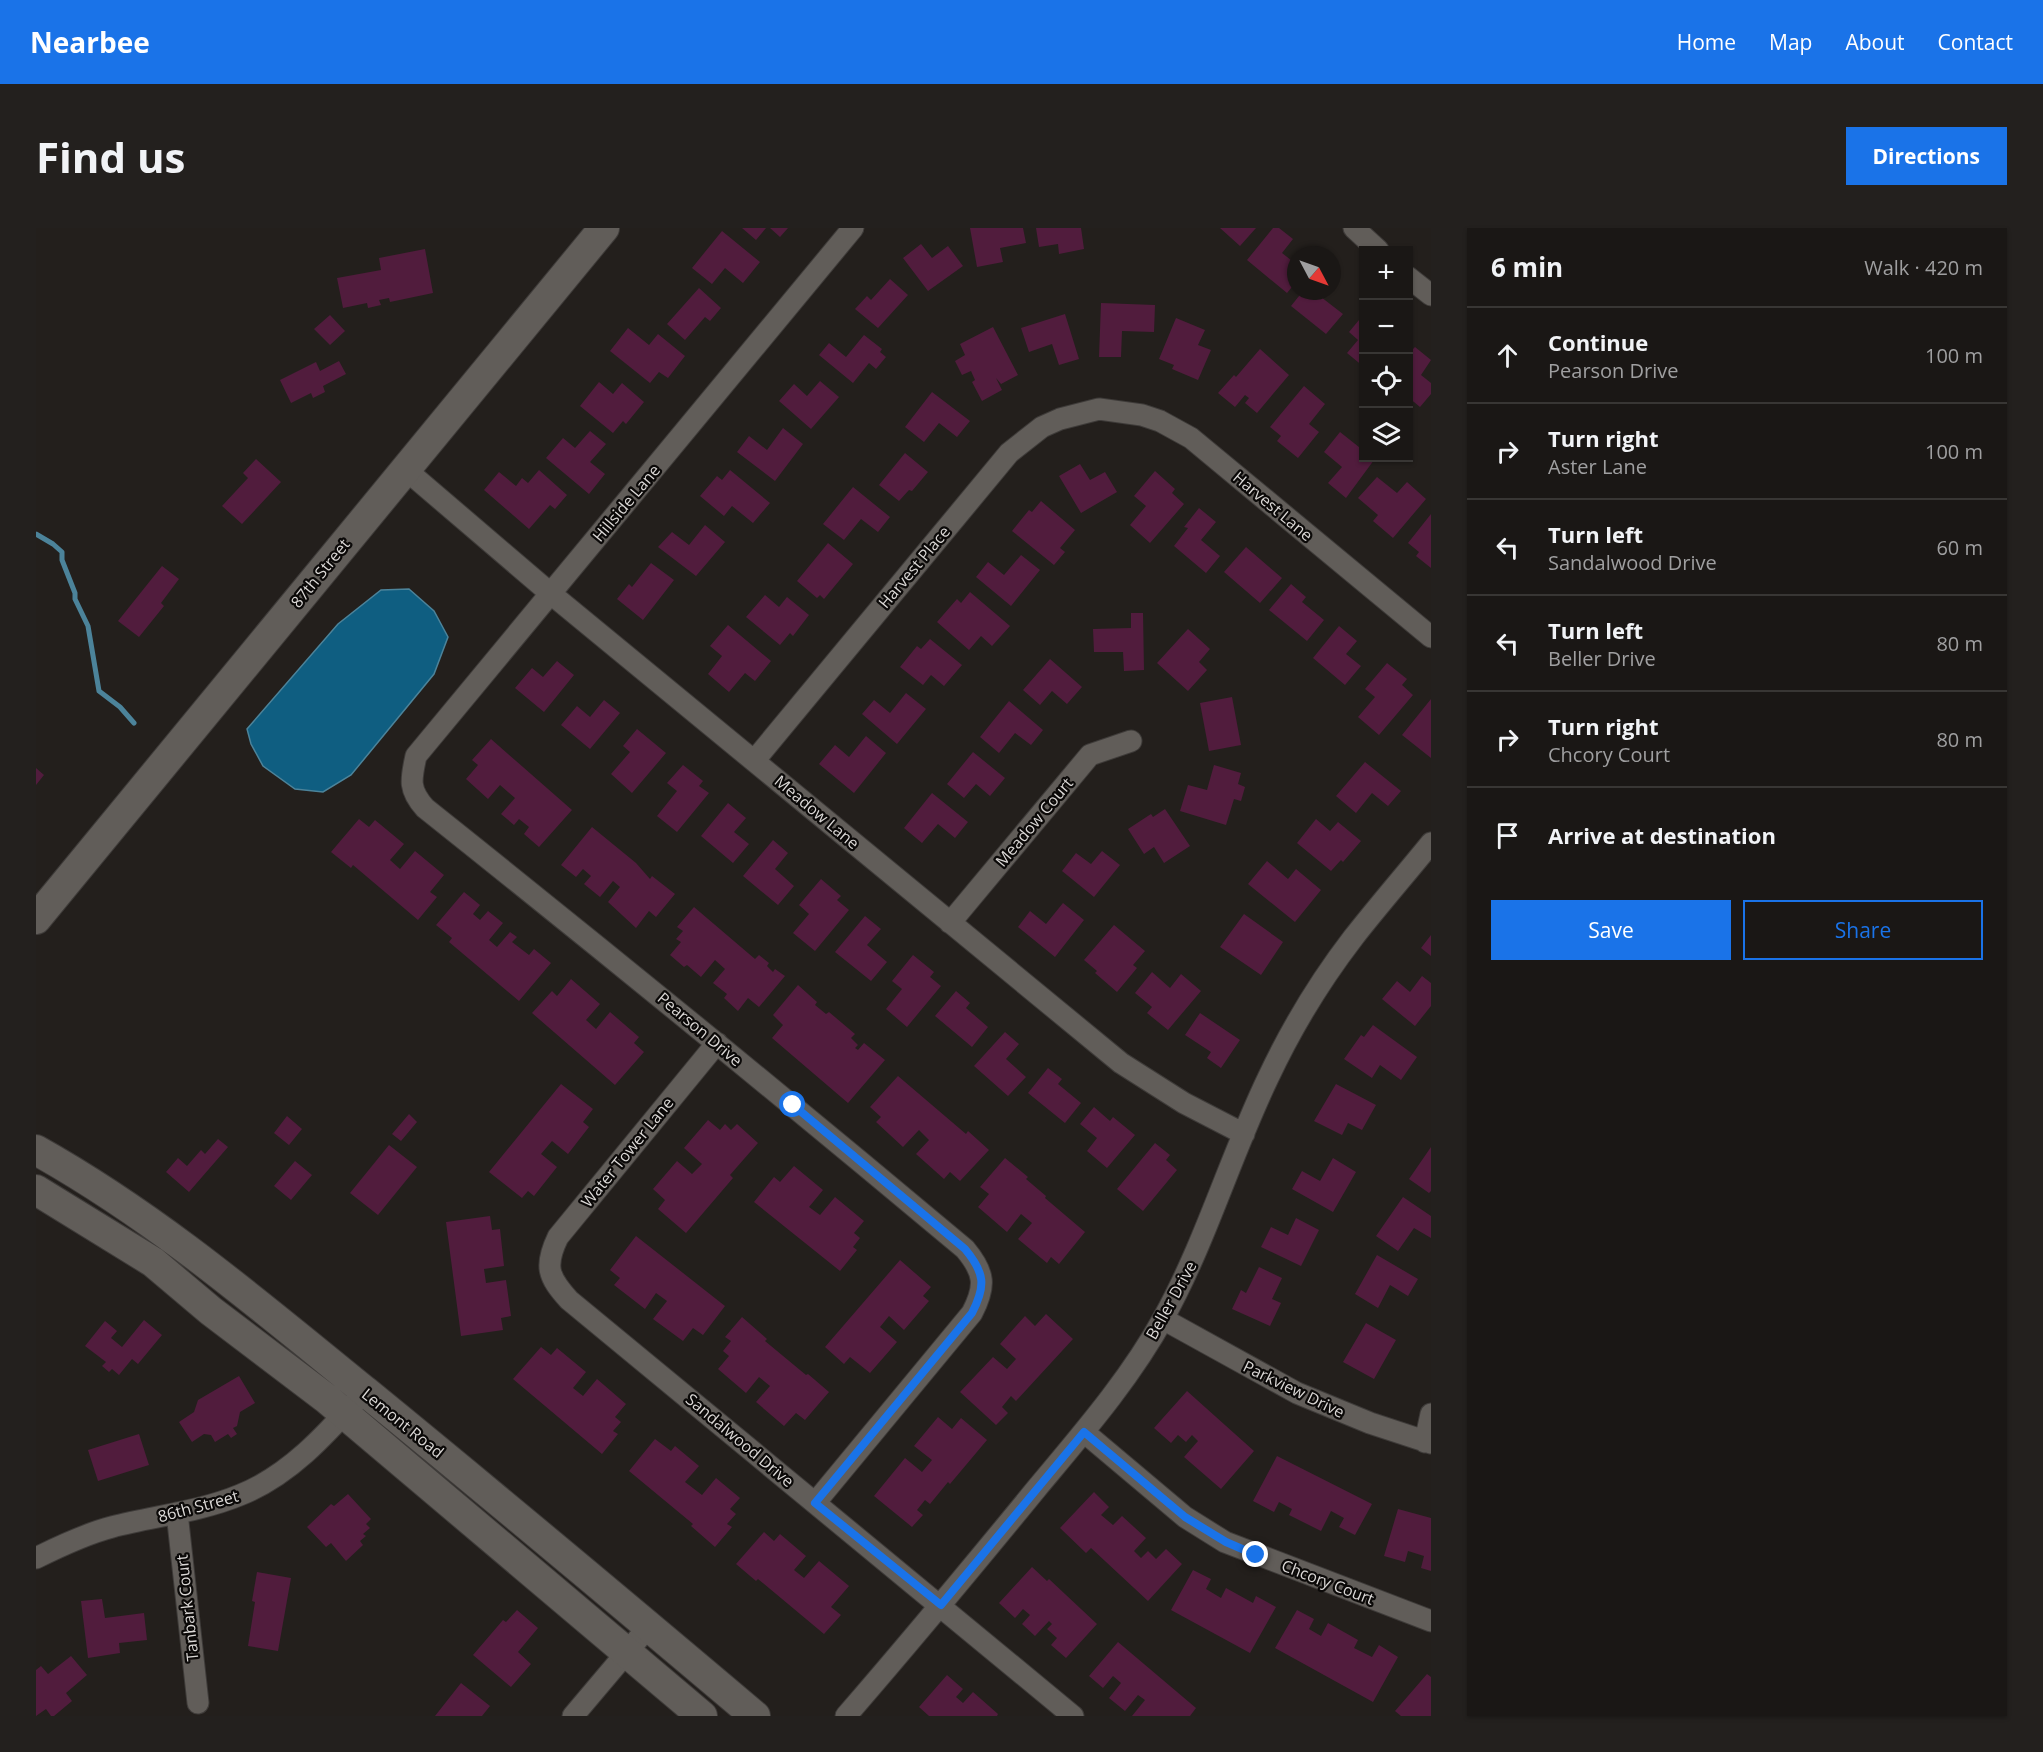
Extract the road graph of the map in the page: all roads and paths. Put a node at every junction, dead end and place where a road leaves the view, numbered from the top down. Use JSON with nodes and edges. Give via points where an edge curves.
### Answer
{"nodes":[{"id":1,"x":604,"y":228,"type":"edge"},
{"id":2,"x":853,"y":228,"type":"edge"},
{"id":3,"x":1354,"y":228,"type":"edge"},
{"id":4,"x":1374,"y":246,"type":"edge"},
{"id":5,"x":1413,"y":281,"type":"edge"},
{"id":6,"x":1431,"y":295,"type":"edge"},
{"id":7,"x":1099,"y":409,"type":"joint"},
{"id":8,"x":405,"y":469,"type":"junction"},
{"id":9,"x":550,"y":593,"type":"junction"},
{"id":10,"x":1431,"y":637,"type":"edge"},
{"id":11,"x":1131,"y":741,"type":"dead end"},
{"id":12,"x":754,"y":761,"type":"junction"},
{"id":13,"x":411,"y":783,"type":"joint"},
{"id":14,"x":1431,"y":843,"type":"edge"},
{"id":15,"x":36,"y":919,"type":"edge"},
{"id":16,"x":950,"y":923,"type":"junction"},
{"id":17,"x":717,"y":1043,"type":"junction"},
{"id":18,"x":1244,"y":1134,"type":"junction"},
{"id":19,"x":36,"y":1150,"type":"edge"},
{"id":20,"x":36,"y":1190,"type":"edge"},
{"id":21,"x":549,"y":1267,"type":"joint"},
{"id":22,"x":1163,"y":1319,"type":"junction"},
{"id":23,"x":364,"y":1391,"type":"junction"},
{"id":24,"x":344,"y":1414,"type":"junction"},
{"id":25,"x":1431,"y":1414,"type":"edge"},
{"id":26,"x":1084,"y":1432,"type":"junction"},
{"id":27,"x":1428,"y":1443,"type":"edge"},
{"id":28,"x":815,"y":1503,"type":"junction"},
{"id":29,"x":177,"y":1513,"type":"junction"},
{"id":30,"x":36,"y":1558,"type":"edge"},
{"id":31,"x":941,"y":1605,"type":"junction"},
{"id":32,"x":1431,"y":1620,"type":"edge"},
{"id":33,"x":649,"y":1626,"type":"junction"},
{"id":34,"x":628,"y":1652,"type":"junction"},
{"id":35,"x":198,"y":1703,"type":"dead end"},
{"id":36,"x":573,"y":1716,"type":"edge"},
{"id":37,"x":702,"y":1716,"type":"edge"},
{"id":38,"x":755,"y":1716,"type":"edge"},
{"id":39,"x":846,"y":1716,"type":"edge"},
{"id":40,"x":1073,"y":1716,"type":"edge"}],
"edges":[{"from":1,"to":8,"type":"main road","name":"87th Street"},
{"from":2,"to":9,"type":"street","name":"Hillside Lane"},
{"from":3,"to":4,"type":"street"},
{"from":5,"to":6,"type":"street"},
{"from":7,"to":10,"type":"street","name":"Harvest Lane","via":[[1151,418],[1191,438]]},
{"from":7,"to":12,"type":"street","name":"Harvest Place","via":[[1042,428],[1009,453]]},
{"from":8,"to":9,"type":"street","name":"Meadow Lane"},
{"from":8,"to":15,"type":"main road","name":"87th Street"},
{"from":9,"to":12,"type":"street","name":"Meadow Lane"},
{"from":9,"to":13,"type":"street","name":"Hillside Lane","via":[[416,756]]},
{"from":11,"to":16,"type":"street","name":"Meadow Court","via":[[1090,755]]},
{"from":12,"to":16,"type":"street","name":"Meadow Lane"},
{"from":13,"to":17,"type":"street","name":"Pearson Drive","via":[[425,808]]},
{"from":14,"to":18,"type":"street","name":"Beller Drive","via":[[1352,939],[1312,998],[1267,1080]]},
{"from":16,"to":18,"type":"street","name":"Meadow Lane","via":[[1140,1077]]},
{"from":17,"to":21,"type":"street","name":"Water Tower Lane","via":[[558,1237]]},
{"from":17,"to":28,"type":"street","name":"Pearson Drive","via":[[965,1249],[980,1269],[983,1283],[972,1313]]},
{"from":18,"to":22,"type":"street","name":"Beller Drive","via":[[1203,1237]]},
{"from":19,"to":23,"type":"main road","name":"Lemont Road","via":[[156,1225],[241,1288]]},
{"from":20,"to":24,"type":"main road","name":"Lemont Road","via":[[153,1262]]},
{"from":21,"to":28,"type":"street","name":"Sandalwood Drive","via":[[554,1283],[569,1299]]},
{"from":22,"to":26,"type":"street","name":"Beller Drive"},
{"from":22,"to":27,"type":"street","name":"Parkview Drive","via":[[1297,1393]]},
{"from":23,"to":24,"type":"street","name":"86th Street"},
{"from":23,"to":33,"type":"main road","name":"Lemont Road"},
{"from":24,"to":29,"type":"street","name":"86th Street","via":[[293,1464],[260,1486],[221,1502]]},
{"from":24,"to":34,"type":"main road","name":"Lemont Road"},
{"from":25,"to":27,"type":"street"},
{"from":26,"to":31,"type":"street","name":"Beller Drive"},
{"from":26,"to":32,"type":"street","name":"Chcory Court","via":[[1185,1517],[1226,1542]]},
{"from":28,"to":31,"type":"street","name":"Sandalwood Drive"},
{"from":29,"to":30,"type":"street","name":"86th Street","via":[[92,1533]]},
{"from":29,"to":35,"type":"street","name":"Tanbark Court"},
{"from":31,"to":39,"type":"street","name":"Beller Drive"},
{"from":31,"to":40,"type":"street","name":"Sandalwood Drive"},
{"from":33,"to":34,"type":"street"},
{"from":33,"to":38,"type":"main road","name":"Lemont Road"},
{"from":34,"to":36,"type":"street"},
{"from":34,"to":37,"type":"main road","name":"Lemont Road"}]}
